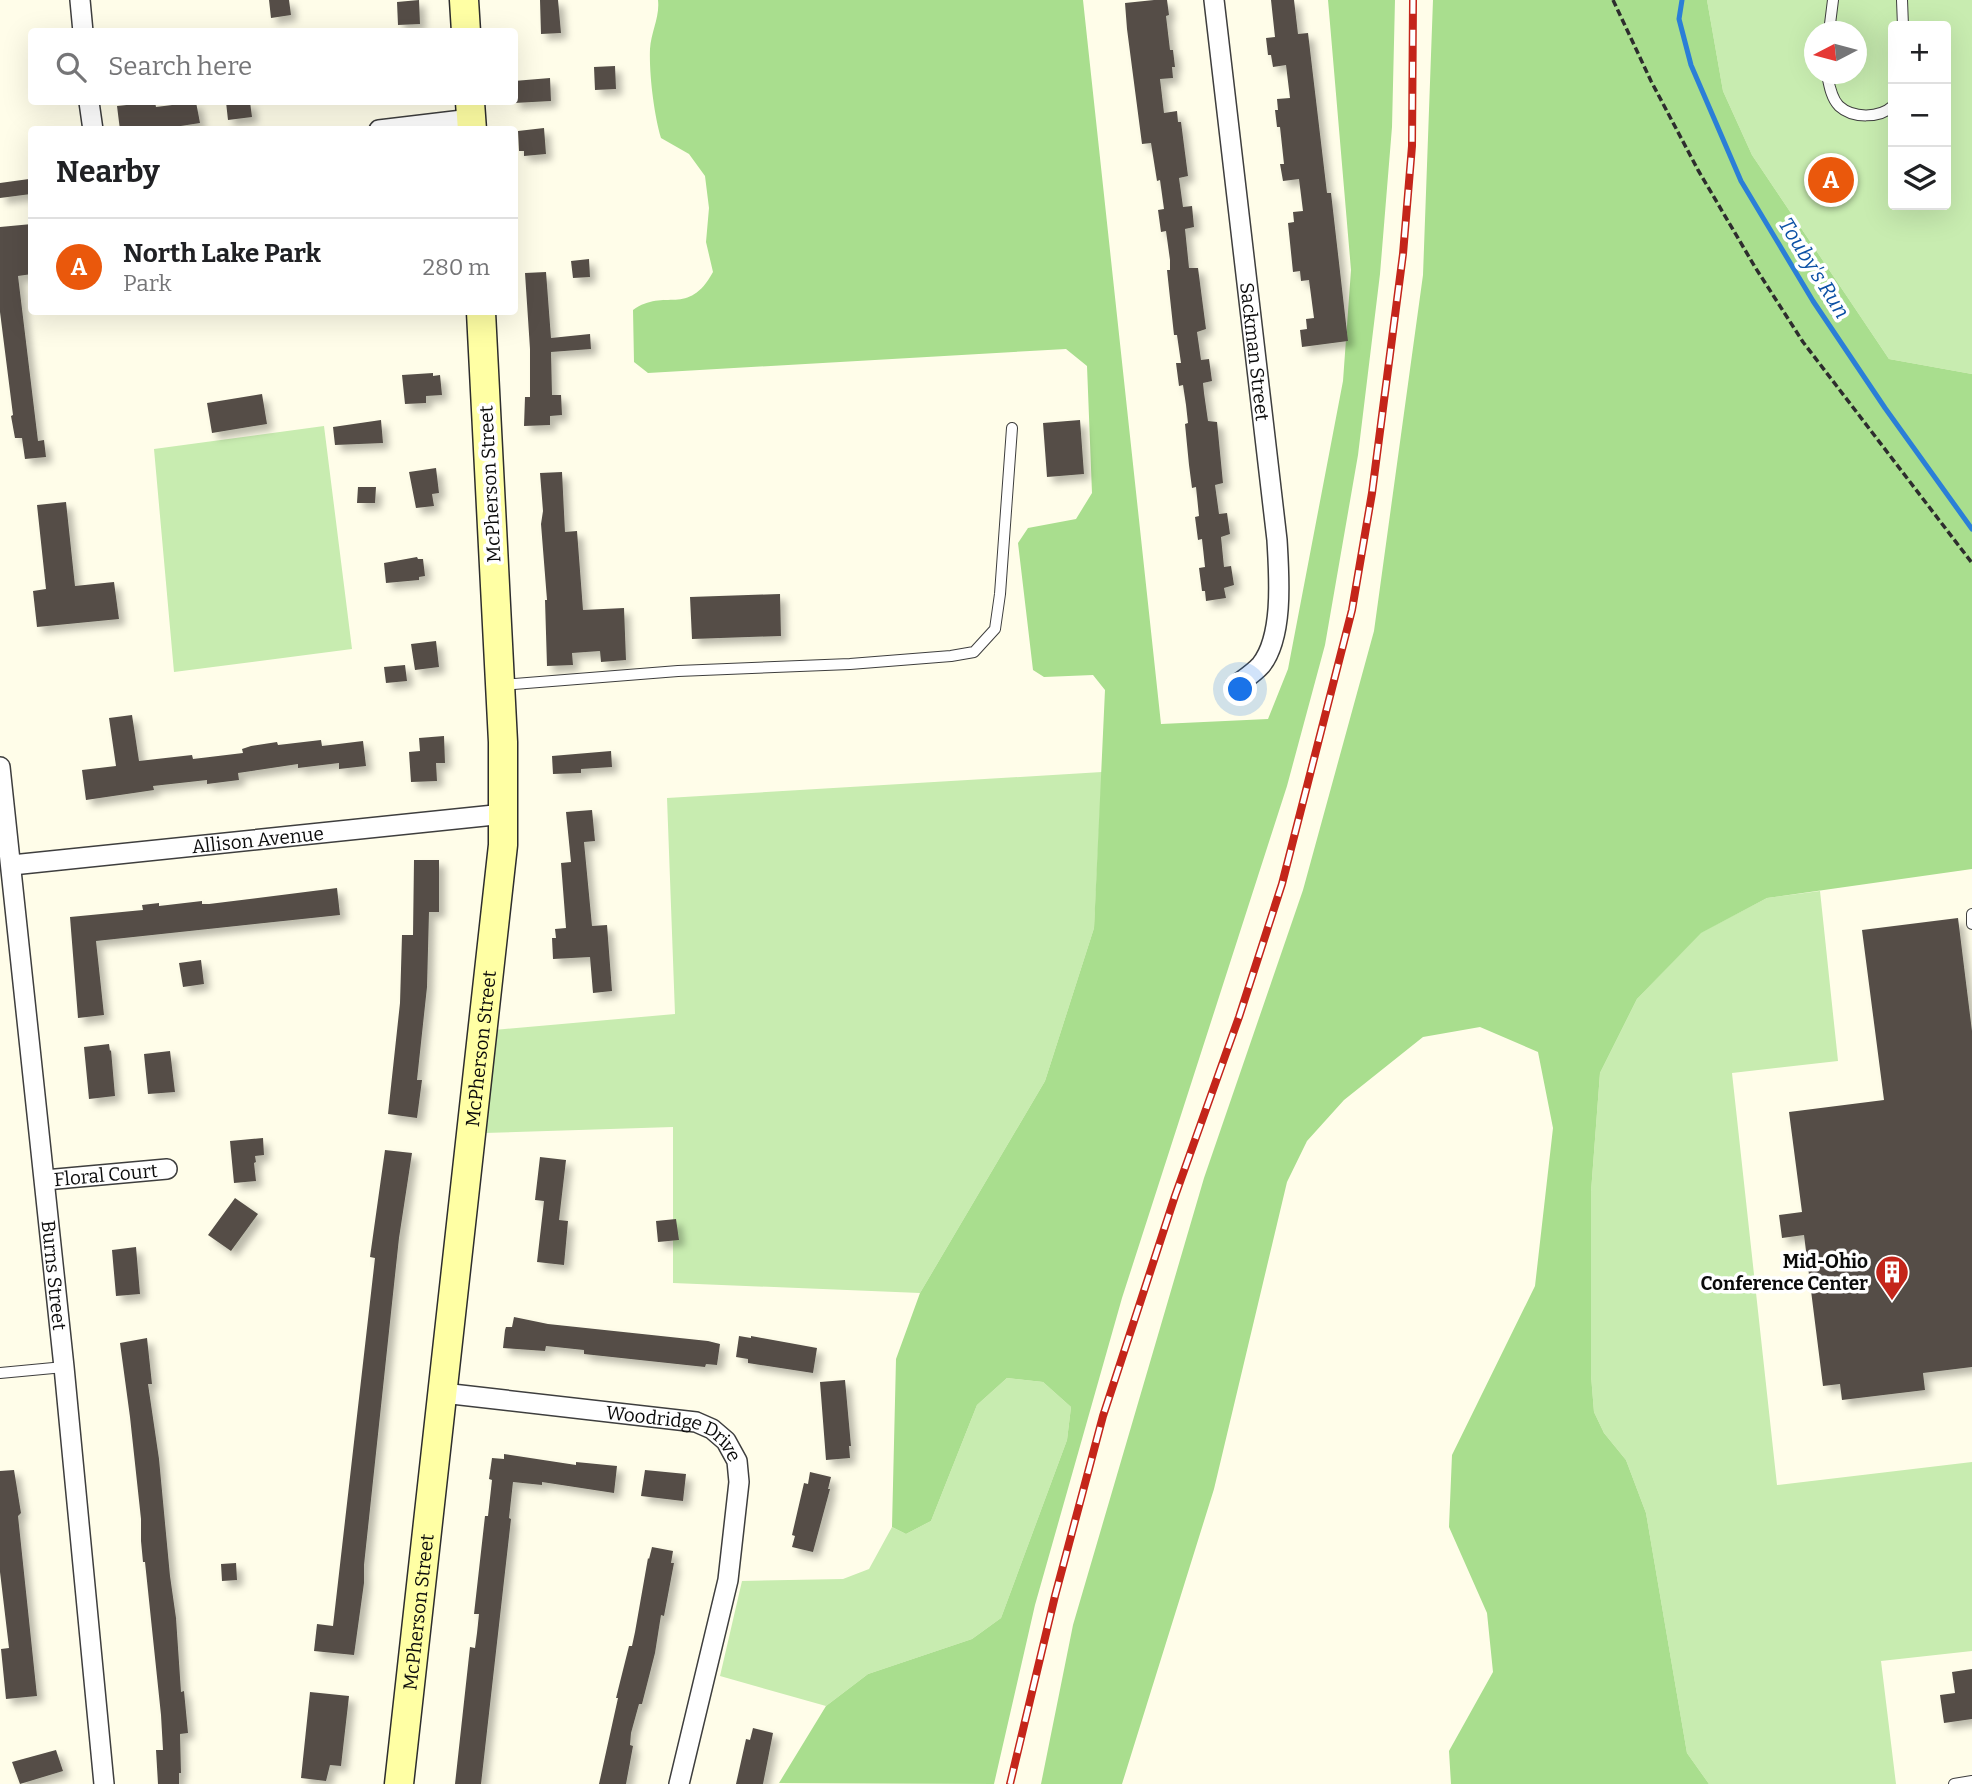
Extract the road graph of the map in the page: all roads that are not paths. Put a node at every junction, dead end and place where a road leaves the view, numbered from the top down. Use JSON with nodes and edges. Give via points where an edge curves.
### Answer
{"nodes":[{"id":1,"x":80,"y":0,"type":"edge"},
{"id":2,"x":464,"y":0,"type":"edge"},
{"id":3,"x":1214,"y":0,"type":"edge"},
{"id":4,"x":1833,"y":0,"type":"edge"},
{"id":5,"x":1902,"y":0,"type":"edge"},
{"id":6,"x":1830,"y":21,"type":"edge"},
{"id":7,"x":1903,"y":21,"type":"edge"},
{"id":8,"x":83,"y":28,"type":"edge"},
{"id":9,"x":466,"y":28,"type":"edge"},
{"id":10,"x":1829,"y":84,"type":"edge"},
{"id":11,"x":89,"y":105,"type":"edge"},
{"id":12,"x":1888,"y":109,"type":"edge"},
{"id":13,"x":471,"y":117,"type":"edge"},
{"id":14,"x":92,"y":126,"type":"edge"},
{"id":15,"x":407,"y":126,"type":"edge"},
{"id":16,"x":481,"y":315,"type":"edge"},
{"id":17,"x":1012,"y":428,"type":"dead end"},
{"id":18,"x":501,"y":685,"type":"junction"},
{"id":19,"x":1235,"y":686,"type":"dead end"},
{"id":20,"x":0,"y":768,"type":"edge"},
{"id":21,"x":504,"y":814,"type":"junction"},
{"id":22,"x":4,"y":841,"type":"edge"},
{"id":23,"x":12,"y":865,"type":"junction"},
{"id":24,"x":1972,"y":915,"type":"edge"},
{"id":25,"x":1972,"y":925,"type":"edge"},
{"id":26,"x":167,"y":1168,"type":"dead end"},
{"id":27,"x":45,"y":1180,"type":"junction"},
{"id":28,"x":64,"y":1367,"type":"junction"},
{"id":29,"x":0,"y":1373,"type":"edge"},
{"id":30,"x":443,"y":1393,"type":"junction"},
{"id":31,"x":1972,"y":1781,"type":"edge"},
{"id":32,"x":1954,"y":1783,"type":"edge"},
{"id":33,"x":104,"y":1784,"type":"edge"},
{"id":34,"x":400,"y":1784,"type":"edge"},
{"id":35,"x":679,"y":1784,"type":"edge"}],
"edges":[{"from":1,"to":8,"type":"street"},
{"from":2,"to":9,"type":"street"},
{"from":3,"to":19,"type":"street","name":"Sackman Street","via":[[1280,587],[1277,622],[1267,655],[1260,667]]},
{"from":4,"to":6,"type":"lane"},
{"from":5,"to":7,"type":"lane"},
{"from":10,"to":12,"type":"lane","via":[[1839,106],[1855,114],[1879,115]]},
{"from":11,"to":14,"type":"street"},
{"from":13,"to":15,"type":"street"},
{"from":16,"to":18,"type":"street","name":"McPherson Street"},
{"from":17,"to":18,"type":"lane","via":[[995,629],[974,652]]},
{"from":18,"to":21,"type":"street","name":"McPherson Street"},
{"from":20,"to":22,"type":"street","name":"Burns Street"},
{"from":21,"to":23,"type":"street","name":"Allison Avenue"},
{"from":21,"to":30,"type":"street","name":"McPherson Street"},
{"from":22,"to":23,"type":"street","name":"Burns Street"},
{"from":23,"to":27,"type":"street","name":"Burns Street"},
{"from":24,"to":25,"type":"lane"},
{"from":26,"to":27,"type":"street","name":"Floral Court"},
{"from":27,"to":28,"type":"street","name":"Burns Street"},
{"from":28,"to":29,"type":"lane"},
{"from":28,"to":33,"type":"street","name":"Burns Street"},
{"from":30,"to":34,"type":"street","name":"McPherson Street"},
{"from":30,"to":35,"type":"street","name":"Woodridge Drive","via":[[696,1422],[726,1441],[737,1461],[739,1482],[728,1580]]},
{"from":31,"to":32,"type":"lane"}]}
